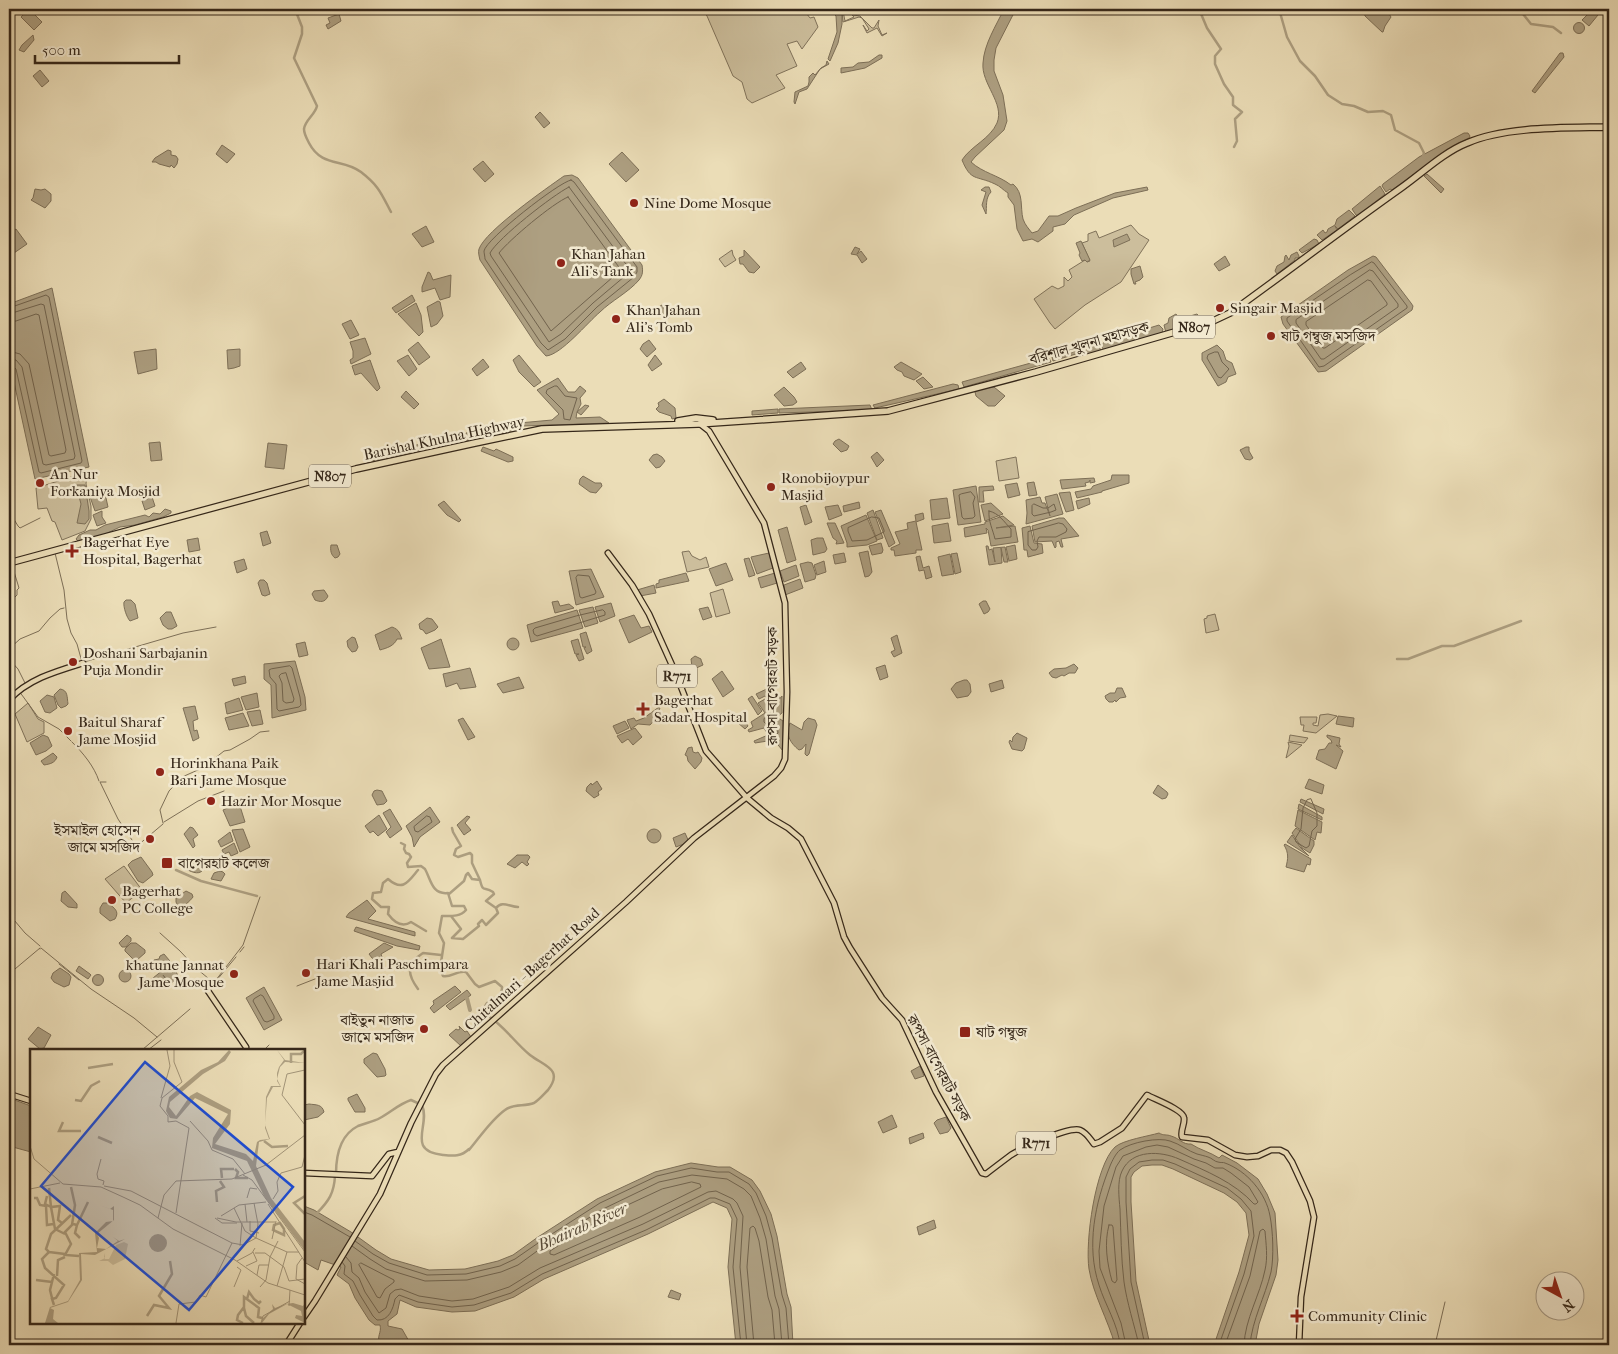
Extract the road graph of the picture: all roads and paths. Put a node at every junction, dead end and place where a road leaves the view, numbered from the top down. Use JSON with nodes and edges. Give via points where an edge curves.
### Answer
{"nodes":[{"id":1,"x":1609,"y":127,"type":"edge"},
{"id":2,"x":730,"y":421,"type":"junction"},
{"id":3,"x":696,"y":422,"type":"junction"},
{"id":4,"x":707,"y":423,"type":"junction"},
{"id":5,"x":657,"y":425,"type":"joint"},
{"id":6,"x":709,"y":432,"type":"junction"},
{"id":7,"x":608,"y":553,"type":"dead end"},
{"id":8,"x":9,"y":563,"type":"edge"},
{"id":9,"x":83,"y":663,"type":"dead end"},
{"id":10,"x":9,"y":700,"type":"edge"},
{"id":11,"x":746,"y":798,"type":"junction"},
{"id":12,"x":208,"y":991,"type":"dead end"},
{"id":13,"x":246,"y":1047,"type":"dead end"},
{"id":14,"x":9,"y":1094,"type":"edge"},
{"id":15,"x":30,"y":1101,"type":"edge"},
{"id":16,"x":398,"y":1152,"type":"junction"},
{"id":17,"x":305,"y":1173,"type":"edge"},
{"id":18,"x":305,"y":1316,"type":"edge"},
{"id":19,"x":299,"y":1324,"type":"edge"},
{"id":20,"x":286,"y":1345,"type":"edge"},
{"id":21,"x":1299,"y":1345,"type":"edge"}],
"edges":[{"from":1,"to":2,"type":"highway","name":"বরিশাল-খুলনা মহাসড়ক","number":"N807","via":[[1512,132],[1465,143],[1230,313],[1213,321],[888,411]]},
{"from":2,"to":3,"type":"highway","name":"বরিশাল-খুলনা মহাসড়ক","number":"N807"},
{"from":2,"to":4,"type":"highway","name":"বরিশাল-খুলনা মহাসড়ক","number":"N807"},
{"from":3,"to":4,"type":"highway","name":"বরিশাল-খুলনা মহাসড়ক","number":"N807"},
{"from":3,"to":5,"type":"highway","name":"বরিশাল-খুলনা মহাসড়ক","number":"N807"},
{"from":3,"to":6,"type":"main road","name":"রূপসা-বাগেরহাট সড়ক"},
{"from":4,"to":6,"type":"main road"},
{"from":5,"to":8,"type":"highway","name":"Barishal Khulna Highway","number":"N807","via":[[542,430],[475,442],[356,469]]},
{"from":6,"to":11,"type":"main road","name":"রূপসা-বাগেরহাট সড়ক","via":[[764,523],[786,603],[785,759],[774,776]]},
{"from":7,"to":11,"type":"main road","number":"R771","via":[[632,584],[652,620],[706,751]]},
{"from":9,"to":10,"type":"main road","via":[[33,681]]},
{"from":11,"to":16,"type":"main road","name":"Chitalmari - Bagerhat Road","via":[[694,838],[443,1065]]},
{"from":11,"to":21,"type":"main road","name":"রূপসা-বাগেরহাট সড়ক","number":"R771","via":[[801,839],[834,903],[844,937],[882,998],[902,1020],[936,1092],[983,1174],[1013,1154],[1052,1136],[1079,1130],[1087,1134],[1094,1144],[1100,1142],[1122,1128],[1147,1095],[1183,1114],[1182,1137],[1208,1140],[1236,1155],[1247,1157],[1271,1150],[1286,1153],[1310,1201],[1314,1217],[1301,1297]]},
{"from":12,"to":13,"type":"main road"},
{"from":14,"to":15,"type":"main road"},
{"from":16,"to":17,"type":"main road","via":[[389,1154],[372,1176]]},
{"from":16,"to":18,"type":"main road","name":"Chitalmari - Bagerhat Road","via":[[380,1194]]},
{"from":19,"to":20,"type":"main road"}]}
